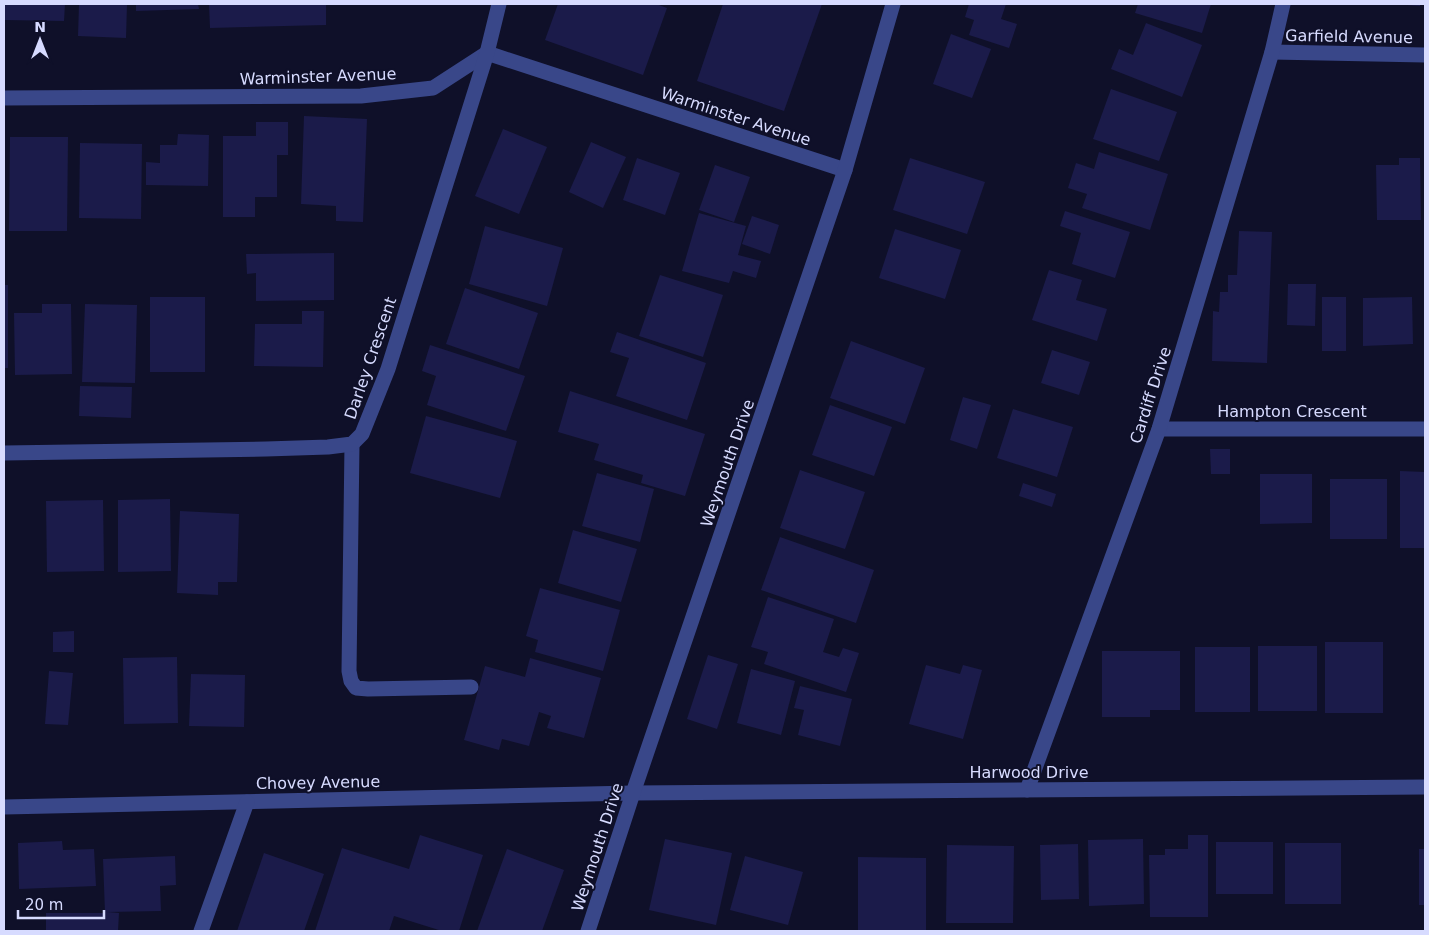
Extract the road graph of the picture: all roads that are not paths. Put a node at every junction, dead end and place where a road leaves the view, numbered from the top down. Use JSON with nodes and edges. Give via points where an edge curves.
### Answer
{"nodes":[{"id":1,"x":499,"y":4,"type":"edge"},
{"id":2,"x":893,"y":4,"type":"edge"},
{"id":3,"x":1283,"y":4,"type":"edge"},
{"id":4,"x":1272,"y":52,"type":"junction"},
{"id":5,"x":487,"y":53,"type":"junction"},
{"id":6,"x":1425,"y":55,"type":"edge"},
{"id":7,"x":4,"y":98,"type":"edge"},
{"id":8,"x":844,"y":170,"type":"junction"},
{"id":9,"x":1159,"y":429,"type":"junction"},
{"id":10,"x":1425,"y":429,"type":"edge"},
{"id":11,"x":352,"y":444,"type":"junction"},
{"id":12,"x":4,"y":453,"type":"edge"},
{"id":13,"x":471,"y":687,"type":"dead end"},
{"id":14,"x":1425,"y":787,"type":"edge"},
{"id":15,"x":1027,"y":790,"type":"junction"},
{"id":16,"x":633,"y":792,"type":"junction"},
{"id":17,"x":247,"y":802,"type":"junction"},
{"id":18,"x":4,"y":807,"type":"edge"},
{"id":19,"x":201,"y":931,"type":"edge"},
{"id":20,"x":588,"y":931,"type":"edge"}],
"edges":[{"from":1,"to":5,"type":"street","name":"Darley Crescent"},
{"from":2,"to":8,"type":"street","name":"Weymouth Drive"},
{"from":3,"to":4,"type":"street","name":"Cardiff Drive"},
{"from":4,"to":6,"type":"street","name":"Garfield Avenue"},
{"from":4,"to":9,"type":"street","name":"Cardiff Drive"},
{"from":5,"to":7,"type":"street","name":"Warminster Avenue","via":[[433,88],[361,96]]},
{"from":5,"to":8,"type":"street","name":"Warminster Avenue"},
{"from":5,"to":11,"type":"street","name":"Darley Crescent","via":[[388,369],[362,434]]},
{"from":8,"to":16,"type":"street","name":"Weymouth Drive"},
{"from":9,"to":10,"type":"street","name":"Hampton Crescent"},
{"from":9,"to":15,"type":"street","name":"Cardiff Drive"},
{"from":11,"to":12,"type":"street","name":"Darley Crescent","via":[[328,448]]},
{"from":11,"to":13,"type":"street","via":[[351,681],[356,688],[368,689]]},
{"from":14,"to":15,"type":"street","name":"Harwood Drive"},
{"from":15,"to":16,"type":"street","name":"Harwood Drive"},
{"from":16,"to":17,"type":"street","name":"Chovey Avenue"},
{"from":16,"to":20,"type":"street","name":"Weymouth Drive"},
{"from":17,"to":18,"type":"street","name":"Chovey Avenue"},
{"from":17,"to":19,"type":"street"}]}
